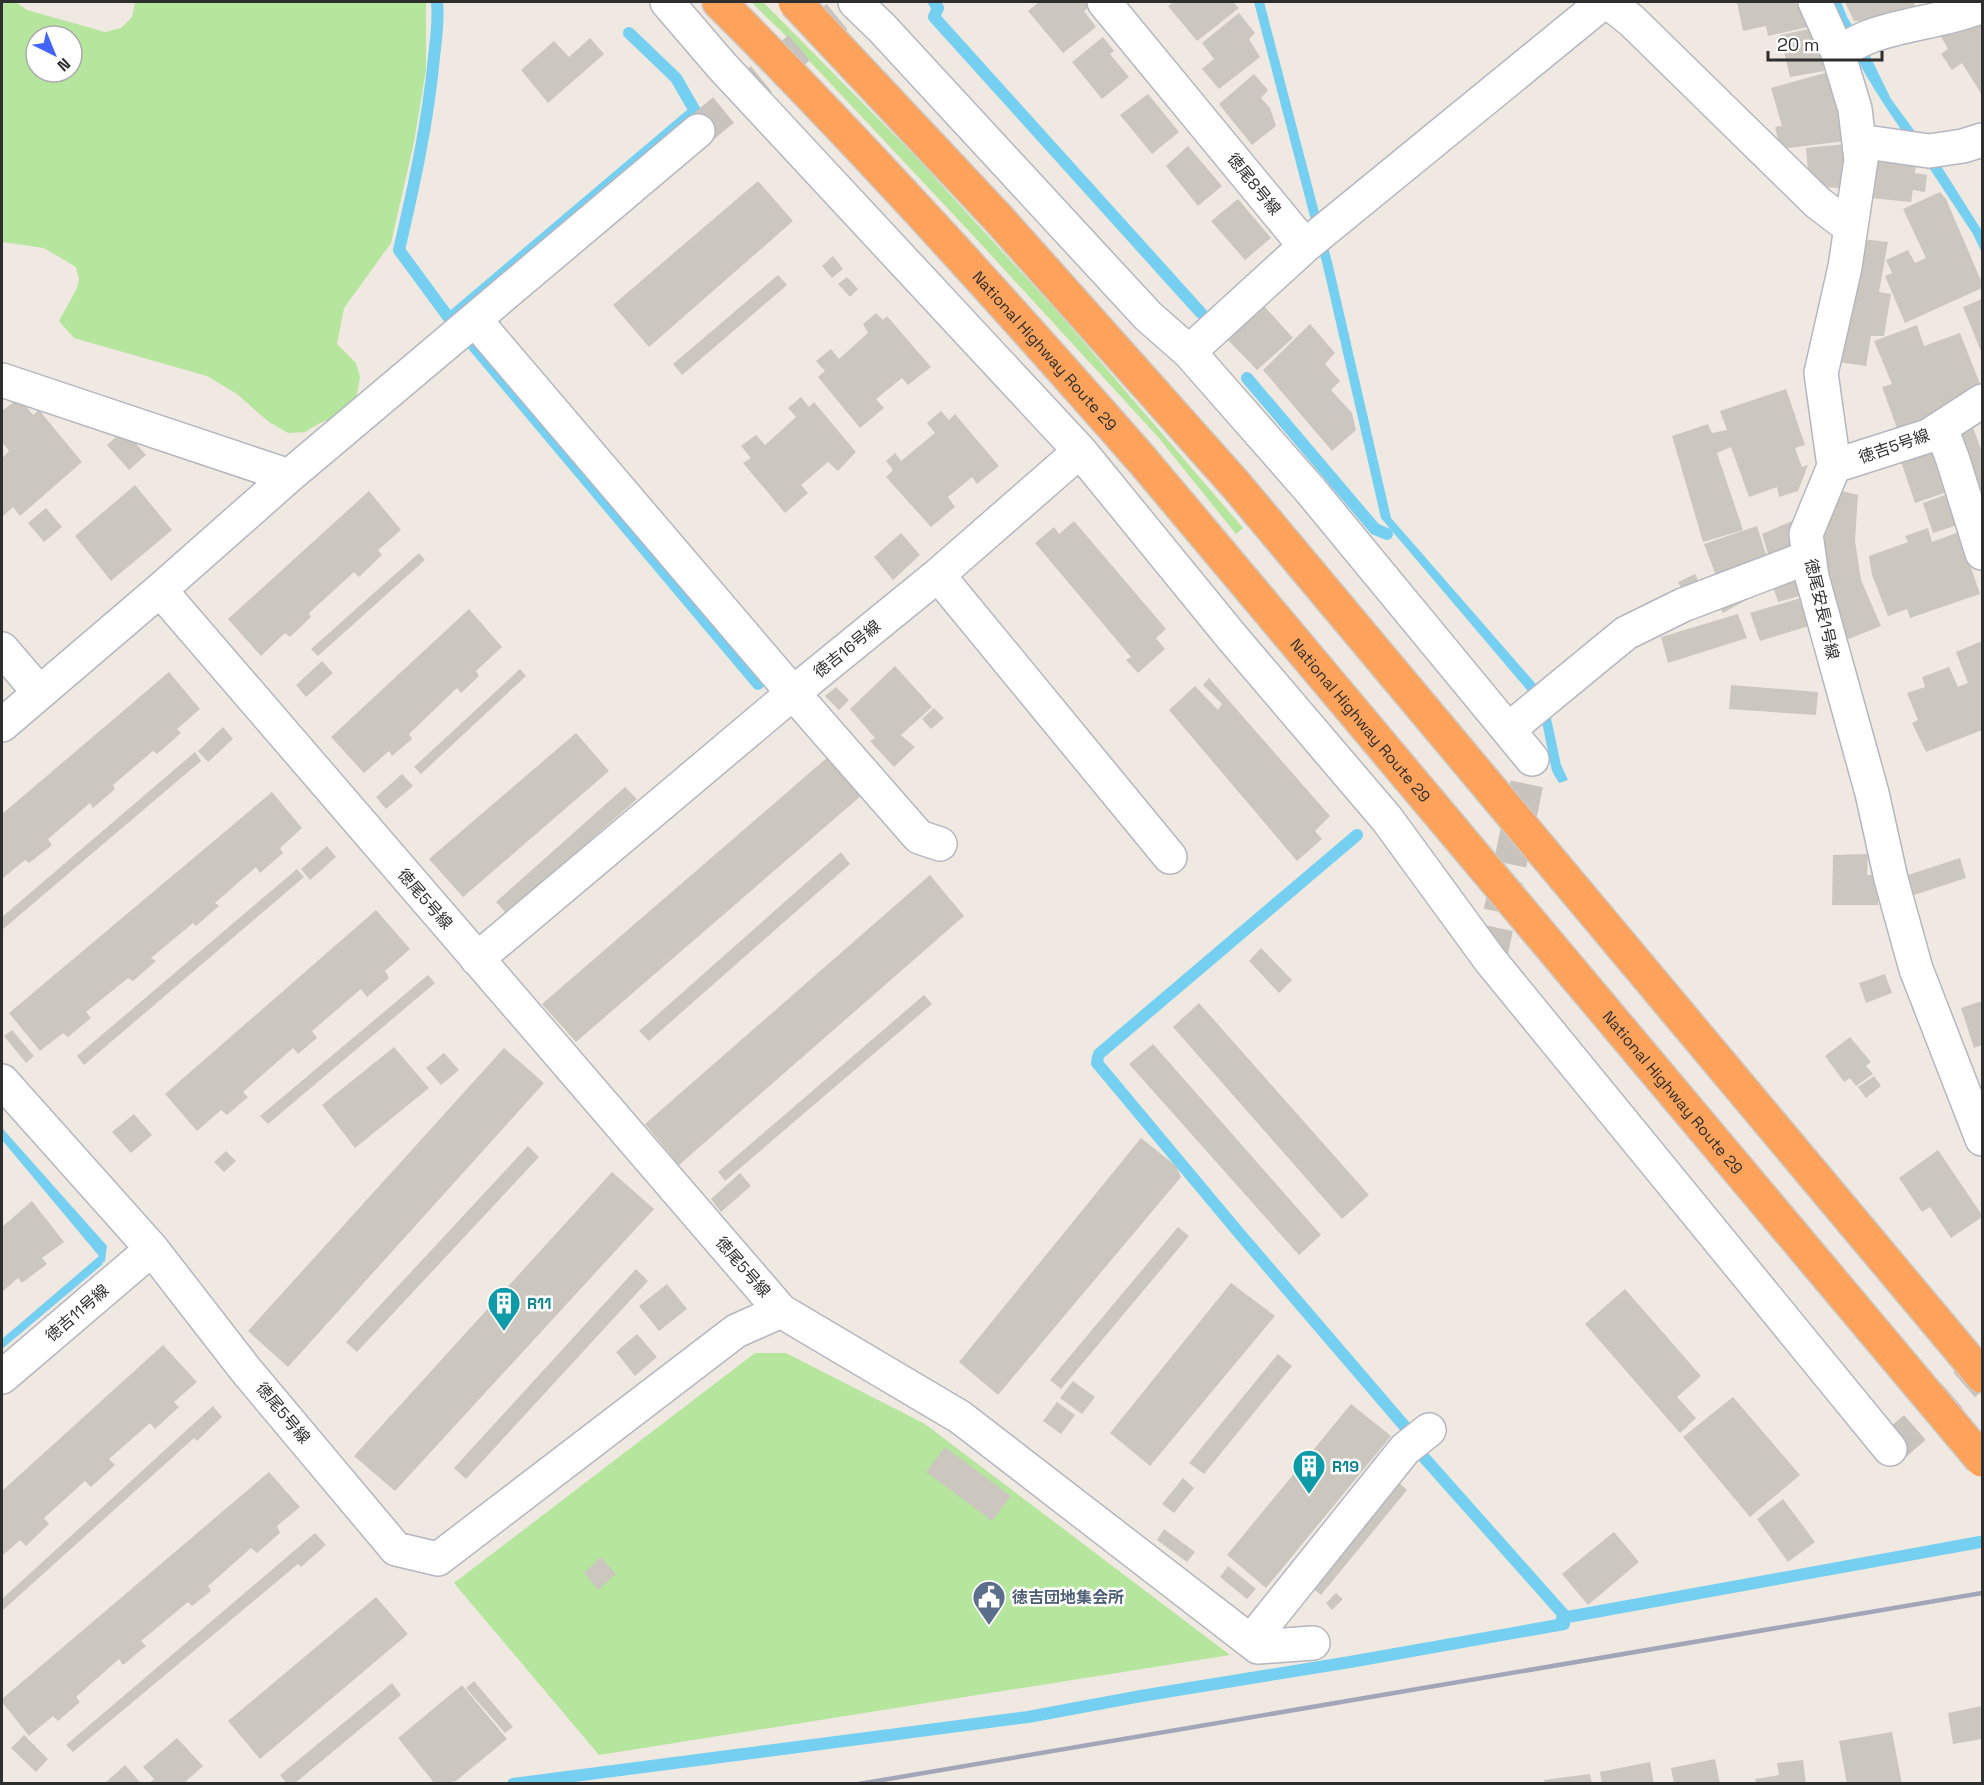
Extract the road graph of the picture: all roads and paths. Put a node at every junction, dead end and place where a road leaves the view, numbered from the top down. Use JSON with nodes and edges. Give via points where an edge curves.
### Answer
{"nodes":[{"id":1,"x":667,"y":2,"type":"edge"},
{"id":2,"x":718,"y":2,"type":"edge"},
{"id":3,"x":795,"y":2,"type":"edge"},
{"id":4,"x":855,"y":2,"type":"edge"},
{"id":5,"x":1104,"y":2,"type":"edge"},
{"id":6,"x":1815,"y":2,"type":"edge"},
{"id":7,"x":1983,"y":6,"type":"edge"},
{"id":8,"x":1838,"y":53,"type":"junction"},
{"id":9,"x":698,"y":131,"type":"tunnel mouth"},
{"id":10,"x":1983,"y":140,"type":"edge"},
{"id":11,"x":1859,"y":141,"type":"junction"},
{"id":12,"x":1851,"y":228,"type":"junction"},
{"id":13,"x":1305,"y":246,"type":"junction"},
{"id":14,"x":474,"y":320,"type":"junction"},
{"id":15,"x":1189,"y":352,"type":"junction"},
{"id":16,"x":2,"y":380,"type":"edge"},
{"id":17,"x":1983,"y":401,"type":"edge"},
{"id":18,"x":1941,"y":428,"type":"junction"},
{"id":19,"x":1080,"y":451,"type":"junction"},
{"id":20,"x":1834,"y":466,"type":"junction"},
{"id":21,"x":289,"y":476,"type":"junction"},
{"id":22,"x":1983,"y":553,"type":"edge"},
{"id":23,"x":1809,"y":557,"type":"junction"},
{"id":24,"x":938,"y":575,"type":"junction"},
{"id":25,"x":160,"y":590,"type":"junction"},
{"id":26,"x":2,"y":649,"type":"edge"},
{"id":27,"x":39,"y":692,"type":"junction"},
{"id":28,"x":793,"y":693,"type":"junction"},
{"id":29,"x":2,"y":725,"type":"edge"},
{"id":30,"x":1508,"y":730,"type":"junction"},
{"id":31,"x":1532,"y":759,"type":"dead end"},
{"id":32,"x":940,"y":844,"type":"dead end"},
{"id":33,"x":1170,"y":857,"type":"dead end"},
{"id":34,"x":477,"y":959,"type":"junction"},
{"id":35,"x":2,"y":1081,"type":"edge"},
{"id":36,"x":1983,"y":1139,"type":"edge"},
{"id":37,"x":152,"y":1249,"type":"junction"},
{"id":38,"x":781,"y":1311,"type":"junction"},
{"id":39,"x":1983,"y":1376,"type":"edge"},
{"id":40,"x":2,"y":1377,"type":"edge"},
{"id":41,"x":1429,"y":1430,"type":"dead end"},
{"id":42,"x":1890,"y":1449,"type":"dead end"},
{"id":43,"x":1983,"y":1460,"type":"edge"},
{"id":44,"x":1251,"y":1641,"type":"junction"},
{"id":45,"x":1313,"y":1643,"type":"dead end"}],
"edges":[{"from":1,"to":19,"type":"street"},
{"from":2,"to":43,"type":"highway","name":"National Highway Route 29","bridge":true,"via":[[930,222],[1150,469]]},
{"from":3,"to":39,"type":"highway","bridge":true,"via":[[998,218],[1236,485]]},
{"from":4,"to":15,"type":"street","via":[[1148,316]]},
{"from":5,"to":13,"type":"street","name":"徳尾8号線"},
{"from":6,"to":8,"type":"street"},
{"from":7,"to":8,"type":"street","via":[[1942,20],[1868,36]]},
{"from":8,"to":11,"type":"street"},
{"from":9,"to":14,"type":"street"},
{"from":10,"to":11,"type":"street","via":[[1929,151]]},
{"from":11,"to":12,"type":"street","via":[[1861,160]]},
{"from":12,"to":13,"type":"street","via":[[1818,203],[1632,21],[1612,5],[1601,3]]},
{"from":12,"to":20,"type":"street","via":[[1821,373]]},
{"from":13,"to":15,"type":"street"},
{"from":14,"to":21,"type":"street"},
{"from":14,"to":28,"type":"street"},
{"from":15,"to":30,"type":"street","via":[[1311,491]]},
{"from":16,"to":21,"type":"street"},
{"from":17,"to":18,"type":"street","name":"徳吉5号線"},
{"from":18,"to":20,"type":"street","name":"徳吉5号線","via":[[1928,436]]},
{"from":18,"to":22,"type":"street"},
{"from":19,"to":24,"type":"street","name":"徳吉16号線"},
{"from":19,"to":42,"type":"street","via":[[1388,819],[1490,960]]},
{"from":20,"to":23,"type":"street","name":"徳尾安長1号線","via":[[1806,534]]},
{"from":21,"to":25,"type":"street"},
{"from":23,"to":30,"type":"street","via":[[1683,605],[1626,633]]},
{"from":23,"to":36,"type":"street","name":"徳尾安長1号線","via":[[1916,969]]},
{"from":24,"to":28,"type":"street","name":"徳吉16号線"},
{"from":24,"to":33,"type":"street"},
{"from":25,"to":27,"type":"street"},
{"from":25,"to":34,"type":"street","name":"徳尾5号線"},
{"from":26,"to":27,"type":"street"},
{"from":27,"to":29,"type":"street"},
{"from":28,"to":32,"type":"street","via":[[919,837]]},
{"from":28,"to":34,"type":"street","name":"徳吉16号線"},
{"from":30,"to":31,"type":"street"},
{"from":34,"to":38,"type":"street","name":"徳尾5号線"},
{"from":35,"to":37,"type":"street","name":"徳尾5号線"},
{"from":37,"to":38,"type":"street","name":"徳尾5号線","via":[[245,1369],[396,1549],[438,1558],[736,1332]]},
{"from":37,"to":40,"type":"street","name":"徳吉11号線"},
{"from":38,"to":44,"type":"street","via":[[960,1417]]},
{"from":41,"to":44,"type":"street","via":[[1405,1449]]},
{"from":44,"to":45,"type":"street","via":[[1258,1647]]}]}
